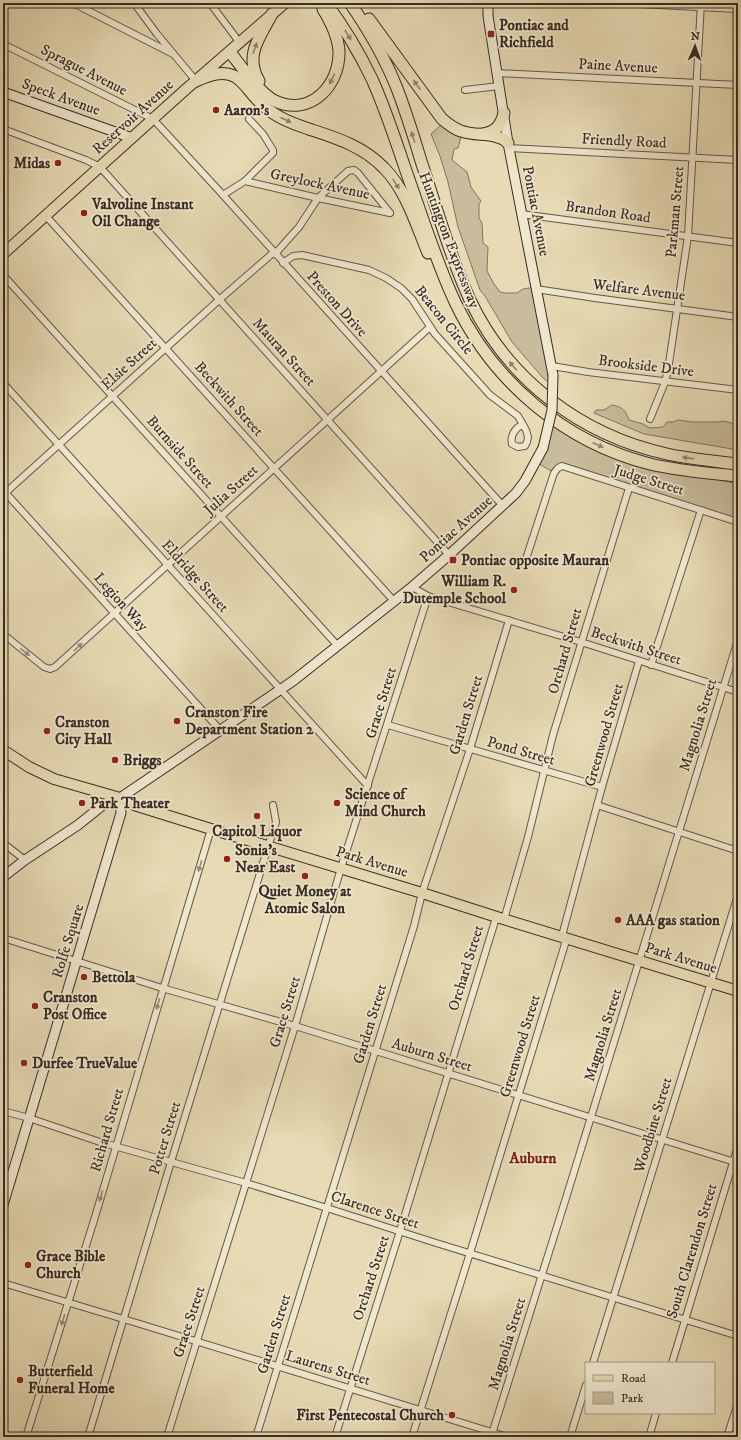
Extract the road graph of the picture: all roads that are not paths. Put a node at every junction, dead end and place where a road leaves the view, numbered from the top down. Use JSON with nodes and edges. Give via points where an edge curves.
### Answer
{"nodes":[{"id":1,"x":73,"y":3,"type":"edge"},
{"id":2,"x":134,"y":3,"type":"edge"},
{"id":3,"x":210,"y":3,"type":"edge"},
{"id":4,"x":285,"y":3,"type":"edge"},
{"id":5,"x":320,"y":3,"type":"edge"},
{"id":6,"x":326,"y":3,"type":"edge"},
{"id":7,"x":350,"y":3,"type":"edge"},
{"id":8,"x":356,"y":3,"type":"edge"},
{"id":9,"x":488,"y":3,"type":"edge"},
{"id":10,"x":618,"y":3,"type":"edge"},
{"id":11,"x":701,"y":5,"type":"edge"},
{"id":12,"x":738,"y":9,"type":"edge"},
{"id":13,"x":272,"y":14,"type":"junction"},
{"id":14,"x":240,"y":42,"type":"junction"},
{"id":15,"x":3,"y":44,"type":"edge"},
{"id":16,"x":173,"y":54,"type":"junction"},
{"id":17,"x":228,"y":54,"type":"junction"},
{"id":18,"x":497,"y":73,"type":"junction"},
{"id":19,"x":196,"y":81,"type":"junction"},
{"id":20,"x":242,"y":82,"type":"junction"},
{"id":21,"x":697,"y":83,"type":"junction"},
{"id":22,"x":738,"y":85,"type":"edge"},
{"id":23,"x":499,"y":86,"type":"junction"},
{"id":24,"x":465,"y":90,"type":"dead end"},
{"id":25,"x":3,"y":92,"type":"edge"},
{"id":26,"x":282,"y":103,"type":"junction"},
{"id":27,"x":504,"y":113,"type":"junction"},
{"id":28,"x":249,"y":119,"type":"dead end"},
{"id":29,"x":153,"y":120,"type":"junction"},
{"id":30,"x":3,"y":129,"type":"edge"},
{"id":31,"x":477,"y":135,"type":"junction"},
{"id":32,"x":132,"y":138,"type":"junction"},
{"id":33,"x":509,"y":146,"type":"junction"},
{"id":34,"x":692,"y":158,"type":"junction"},
{"id":35,"x":738,"y":160,"type":"edge"},
{"id":36,"x":100,"y":167,"type":"junction"},
{"id":37,"x":245,"y":181,"type":"junction"},
{"id":38,"x":223,"y":195,"type":"junction"},
{"id":39,"x":318,"y":198,"type":"junction"},
{"id":40,"x":390,"y":213,"type":"joint"},
{"id":41,"x":522,"y":214,"type":"junction"},
{"id":42,"x":46,"y":216,"type":"junction"},
{"id":43,"x":688,"y":236,"type":"junction"},
{"id":44,"x":738,"y":243,"type":"edge"},
{"id":45,"x":3,"y":254,"type":"edge"},
{"id":46,"x":274,"y":254,"type":"junction"},
{"id":47,"x":283,"y":263,"type":"junction"},
{"id":48,"x":3,"y":275,"type":"edge"},
{"id":49,"x":536,"y":289,"type":"junction"},
{"id":50,"x":219,"y":300,"type":"junction"},
{"id":51,"x":678,"y":309,"type":"junction"},
{"id":52,"x":738,"y":317,"type":"edge"},
{"id":53,"x":466,"y":323,"type":"junction"},
{"id":54,"x":430,"y":327,"type":"junction"},
{"id":55,"x":166,"y":348,"type":"junction"},
{"id":56,"x":552,"y":371,"type":"junction"},
{"id":57,"x":381,"y":372,"type":"junction"},
{"id":58,"x":665,"y":382,"type":"junction"},
{"id":59,"x":3,"y":383,"type":"edge"},
{"id":60,"x":738,"y":390,"type":"edge"},
{"id":61,"x":112,"y":396,"type":"junction"},
{"id":62,"x":650,"y":419,"type":"dead end"},
{"id":63,"x":328,"y":420,"type":"junction"},
{"id":64,"x":522,"y":424,"type":"dead end"},
{"id":65,"x":59,"y":445,"type":"junction"},
{"id":66,"x":738,"y":464,"type":"edge"},
{"id":67,"x":274,"y":468,"type":"junction"},
{"id":68,"x":687,"y":470,"type":"junction"},
{"id":69,"x":738,"y":476,"type":"edge"},
{"id":70,"x":738,"y":481,"type":"edge"},
{"id":71,"x":629,"y":488,"type":"junction"},
{"id":72,"x":4,"y":493,"type":"edge"},
{"id":73,"x":502,"y":506,"type":"junction"},
{"id":74,"x":701,"y":510,"type":"junction"},
{"id":75,"x":221,"y":517,"type":"junction"},
{"id":76,"x":738,"y":522,"type":"edge"},
{"id":77,"x":449,"y":555,"type":"junction"},
{"id":78,"x":167,"y":565,"type":"junction"},
{"id":79,"x":524,"y":565,"type":"dead end"},
{"id":80,"x":412,"y":587,"type":"junction"},
{"id":81,"x":428,"y":596,"type":"junction"},
{"id":82,"x":393,"y":600,"type":"junction"},
{"id":83,"x":114,"y":614,"type":"junction"},
{"id":84,"x":509,"y":620,"type":"junction"},
{"id":85,"x":3,"y":634,"type":"edge"},
{"id":86,"x":738,"y":640,"type":"edge"},
{"id":87,"x":581,"y":642,"type":"junction"},
{"id":88,"x":337,"y":645,"type":"junction"},
{"id":89,"x":639,"y":661,"type":"junction"},
{"id":90,"x":651,"y":664,"type":"junction"},
{"id":91,"x":723,"y":686,"type":"junction"},
{"id":92,"x":280,"y":690,"type":"junction"},
{"id":93,"x":738,"y":692,"type":"edge"},
{"id":94,"x":388,"y":725,"type":"junction"},
{"id":95,"x":221,"y":731,"type":"junction"},
{"id":96,"x":470,"y":749,"type":"junction"},
{"id":97,"x":3,"y":750,"type":"edge"},
{"id":98,"x":544,"y":771,"type":"junction"},
{"id":99,"x":368,"y":786,"type":"junction"},
{"id":100,"x":602,"y":787,"type":"junction"},
{"id":101,"x":120,"y":798,"type":"junction"},
{"id":102,"x":273,"y":805,"type":"dead end"},
{"id":103,"x":597,"y":805,"type":"junction"},
{"id":104,"x":211,"y":829,"type":"junction"},
{"id":105,"x":679,"y":832,"type":"junction"},
{"id":106,"x":3,"y":843,"type":"edge"},
{"id":107,"x":268,"y":846,"type":"junction"},
{"id":108,"x":738,"y":852,"type":"edge"},
{"id":109,"x":25,"y":860,"type":"junction"},
{"id":110,"x":341,"y":868,"type":"junction"},
{"id":111,"x":3,"y":877,"type":"edge"},
{"id":112,"x":422,"y":893,"type":"junction"},
{"id":113,"x":738,"y":895,"type":"edge"},
{"id":114,"x":500,"y":918,"type":"junction"},
{"id":115,"x":3,"y":938,"type":"edge"},
{"id":116,"x":564,"y":938,"type":"junction"},
{"id":117,"x":639,"y":960,"type":"junction"},
{"id":118,"x":77,"y":961,"type":"junction"},
{"id":119,"x":710,"y":982,"type":"junction"},
{"id":120,"x":162,"y":988,"type":"junction"},
{"id":121,"x":738,"y":991,"type":"edge"},
{"id":122,"x":220,"y":1004,"type":"junction"},
{"id":123,"x":295,"y":1026,"type":"junction"},
{"id":124,"x":376,"y":1051,"type":"junction"},
{"id":125,"x":447,"y":1073,"type":"junction"},
{"id":126,"x":518,"y":1095,"type":"junction"},
{"id":127,"x":3,"y":1111,"type":"edge"},
{"id":128,"x":590,"y":1117,"type":"junction"},
{"id":129,"x":28,"y":1118,"type":"junction"},
{"id":130,"x":661,"y":1140,"type":"junction"},
{"id":131,"x":115,"y":1146,"type":"junction"},
{"id":132,"x":738,"y":1146,"type":"edge"},
{"id":133,"x":171,"y":1162,"type":"junction"},
{"id":134,"x":736,"y":1162,"type":"edge"},
{"id":135,"x":246,"y":1183,"type":"junction"},
{"id":136,"x":3,"y":1205,"type":"edge"},
{"id":137,"x":327,"y":1208,"type":"junction"},
{"id":138,"x":400,"y":1231,"type":"junction"},
{"id":139,"x":470,"y":1253,"type":"junction"},
{"id":140,"x":541,"y":1275,"type":"junction"},
{"id":141,"x":3,"y":1283,"type":"edge"},
{"id":142,"x":614,"y":1297,"type":"junction"},
{"id":143,"x":68,"y":1302,"type":"junction"},
{"id":144,"x":123,"y":1319,"type":"junction"},
{"id":145,"x":685,"y":1319,"type":"junction"},
{"id":146,"x":738,"y":1336,"type":"edge"},
{"id":147,"x":197,"y":1341,"type":"junction"},
{"id":148,"x":593,"y":1362,"type":"edge"},
{"id":149,"x":672,"y":1362,"type":"edge"},
{"id":150,"x":277,"y":1366,"type":"junction"},
{"id":151,"x":349,"y":1388,"type":"junction"},
{"id":152,"x":585,"y":1388,"type":"edge"},
{"id":153,"x":738,"y":1403,"type":"edge"},
{"id":154,"x":420,"y":1410,"type":"junction"},
{"id":155,"x":656,"y":1414,"type":"edge"},
{"id":156,"x":492,"y":1435,"type":"edge"},
{"id":157,"x":26,"y":1437,"type":"edge"},
{"id":158,"x":88,"y":1437,"type":"edge"},
{"id":159,"x":167,"y":1437,"type":"edge"},
{"id":160,"x":256,"y":1437,"type":"edge"},
{"id":161,"x":335,"y":1437,"type":"edge"},
{"id":162,"x":412,"y":1437,"type":"edge"},
{"id":163,"x":508,"y":1437,"type":"edge"},
{"id":164,"x":570,"y":1437,"type":"edge"},
{"id":165,"x":648,"y":1437,"type":"edge"},
{"id":166,"x":727,"y":1437,"type":"edge"}],
"edges":[{"from":1,"to":16,"type":"street"},
{"from":2,"to":16,"type":"street"},
{"from":3,"to":14,"type":"street"},
{"from":4,"to":13,"type":"main road","name":"Reservoir Avenue"},
{"from":5,"to":26,"type":"highway","one_way":true,"via":[[332,25],[338,44],[335,75],[326,89],[313,100],[297,105]]},
{"from":6,"to":53,"type":"highway","name":"Huntington Expressway","one_way":true,"via":[[355,46],[376,89],[441,269]]},
{"from":66,"to":7,"type":"highway","name":"Huntington Expressway","one_way":true,"via":[[656,452],[600,432],[550,400],[507,359],[481,320],[466,289],[396,86],[375,42]]},
{"from":31,"to":8,"type":"highway","one_way":true,"via":[[461,132],[442,119]]},
{"from":9,"to":18,"type":"main road","name":"Pontiac Avenue"},
{"from":10,"to":11,"type":"street"},
{"from":11,"to":12,"type":"street"},
{"from":11,"to":21,"type":"street","name":"Parkman Street"},
{"from":13,"to":14,"type":"main road","name":"Reservoir Avenue"},
{"from":26,"to":13,"type":"highway","one_way":true,"via":[[262,85],[255,74],[252,61],[254,48]]},
{"from":14,"to":17,"type":"main road","name":"Reservoir Avenue"},
{"from":15,"to":29,"type":"street","name":"Sprague Avenue"},
{"from":16,"to":19,"type":"street"},
{"from":17,"to":19,"type":"main road","name":"Reservoir Avenue"},
{"from":17,"to":20,"type":"highway","via":[[230,65]]},
{"from":17,"to":26,"type":"highway","via":[[266,95]]},
{"from":18,"to":21,"type":"street","name":"Paine Avenue"},
{"from":18,"to":23,"type":"main road","name":"Pontiac Avenue"},
{"from":19,"to":20,"type":"highway","via":[[210,75],[222,74],[234,76]]},
{"from":19,"to":29,"type":"main road","name":"Reservoir Avenue"},
{"from":20,"to":53,"type":"highway","one_way":true,"via":[[258,101],[274,114],[352,145],[385,169],[402,193],[441,283]]},
{"from":21,"to":22,"type":"street","name":"Paine Avenue"},
{"from":21,"to":34,"type":"street","name":"Parkman Street"},
{"from":23,"to":24,"type":"street"},
{"from":23,"to":27,"type":"main road","name":"Pontiac Avenue"},
{"from":25,"to":32,"type":"main road","name":"Speck Avenue"},
{"from":27,"to":31,"type":"highway","via":[[501,123],[495,129]]},
{"from":27,"to":33,"type":"main road","name":"Pontiac Avenue"},
{"from":28,"to":37,"type":"street","name":"Greylock Avenue","via":[[264,134],[273,150],[271,156]]},
{"from":29,"to":32,"type":"main road","name":"Reservoir Avenue"},
{"from":29,"to":38,"type":"street","name":"Preston Drive"},
{"from":30,"to":36,"type":"street"},
{"from":31,"to":33,"type":"highway","via":[[497,136],[505,140]]},
{"from":32,"to":36,"type":"main road","name":"Reservoir Avenue"},
{"from":33,"to":34,"type":"street","name":"Friendly Road"},
{"from":33,"to":41,"type":"main road","name":"Pontiac Avenue"},
{"from":34,"to":35,"type":"street","name":"Friendly Road"},
{"from":34,"to":43,"type":"street","name":"Parkman Street"},
{"from":36,"to":42,"type":"main road","name":"Reservoir Avenue"},
{"from":36,"to":50,"type":"street","name":"Mauran Street"},
{"from":37,"to":38,"type":"street","name":"Greylock Avenue"},
{"from":37,"to":39,"type":"street","name":"Greylock Avenue"},
{"from":38,"to":46,"type":"street","name":"Preston Drive"},
{"from":39,"to":40,"type":"street","name":"Greylock Avenue"},
{"from":39,"to":40,"type":"street","name":"Elsie Street","via":[[348,171],[354,170]]},
{"from":39,"to":46,"type":"street","name":"Elsie Street","via":[[299,227]]},
{"from":41,"to":43,"type":"street","name":"Brandon Road"},
{"from":41,"to":49,"type":"main road","name":"Pontiac Avenue"},
{"from":42,"to":45,"type":"main road","name":"Reservoir Avenue"},
{"from":42,"to":55,"type":"street","name":"Beckwith Street"},
{"from":43,"to":44,"type":"street","name":"Brandon Road"},
{"from":43,"to":51,"type":"street","name":"Parkman Street"},
{"from":46,"to":47,"type":"street","name":"Preston Drive"},
{"from":46,"to":50,"type":"street","name":"Elsie Street"},
{"from":47,"to":54,"type":"street","name":"Beacon Circle","via":[[293,256],[302,255],[378,274],[409,296]]},
{"from":47,"to":57,"type":"street","name":"Preston Drive"},
{"from":48,"to":61,"type":"street","name":"Burnside Street"},
{"from":49,"to":51,"type":"street","name":"Welfare Avenue"},
{"from":49,"to":56,"type":"main road","name":"Pontiac Avenue"},
{"from":50,"to":55,"type":"street","name":"Elsie Street"},
{"from":50,"to":63,"type":"street","name":"Mauran Street"},
{"from":51,"to":52,"type":"street","name":"Welfare Avenue"},
{"from":51,"to":58,"type":"street","name":"Parkman Street"},
{"from":53,"to":68,"type":"highway","name":"Huntington Expressway","one_way":true,"via":[[508,381],[534,405],[564,426],[595,444],[629,457],[651,464]]},
{"from":54,"to":57,"type":"street","name":"Julia Street"},
{"from":54,"to":64,"type":"street","name":"Beacon Circle","via":[[490,395],[513,412]]},
{"from":55,"to":61,"type":"street","name":"Elsie Street"},
{"from":55,"to":67,"type":"street","name":"Beckwith Street"},
{"from":56,"to":58,"type":"street","name":"Brookside Drive","via":[[588,372]]},
{"from":56,"to":73,"type":"main road","name":"Pontiac Avenue","bridge":true,"via":[[552,410],[543,448],[525,481]]},
{"from":57,"to":63,"type":"street","name":"Julia Street"},
{"from":57,"to":73,"type":"street","name":"Preston Drive"},
{"from":58,"to":60,"type":"street","name":"Brookside Drive"},
{"from":58,"to":62,"type":"street","name":"Parkman Street"},
{"from":59,"to":65,"type":"street","name":"Eldridge Street"},
{"from":61,"to":65,"type":"street","name":"Elsie Street"},
{"from":61,"to":75,"type":"street","name":"Burnside Street"},
{"from":63,"to":67,"type":"street","name":"Julia Street"},
{"from":63,"to":77,"type":"street","name":"Mauran Street"},
{"from":65,"to":72,"type":"street","name":"Elsie Street"},
{"from":65,"to":78,"type":"street","name":"Eldridge Street"},
{"from":67,"to":75,"type":"street","name":"Julia Street"},
{"from":67,"to":82,"type":"street","name":"Beckwith Street"},
{"from":68,"to":69,"type":"highway","name":"Huntington Expressway"},
{"from":68,"to":70,"type":"highway"},
{"from":71,"to":74,"type":"street","name":"Judge Street"},
{"from":71,"to":79,"type":"street","name":"Judge Street","via":[[562,466],[558,468],[554,473]]},
{"from":71,"to":87,"type":"street","name":"Orchard Street"},
{"from":72,"to":83,"type":"street","name":"Legion Way"},
{"from":73,"to":77,"type":"main road","name":"Pontiac Avenue"},
{"from":74,"to":76,"type":"street","name":"Judge Street"},
{"from":74,"to":90,"type":"street"},
{"from":75,"to":78,"type":"street","name":"Julia Street"},
{"from":75,"to":88,"type":"street","name":"Burnside Street"},
{"from":77,"to":80,"type":"main road","name":"Pontiac Avenue"},
{"from":78,"to":83,"type":"street","name":"Julia Street"},
{"from":78,"to":92,"type":"street","name":"Eldridge Street"},
{"from":80,"to":81,"type":"street","name":"Beckwith Street"},
{"from":80,"to":82,"type":"main road","name":"Pontiac Avenue"},
{"from":81,"to":84,"type":"street","name":"Beckwith Street"},
{"from":81,"to":94,"type":"street","name":"Grace Street"},
{"from":82,"to":88,"type":"main road","name":"Pontiac Avenue"},
{"from":85,"to":83,"type":"street","name":"Julia Street","one_way":true,"via":[[50,670]]},
{"from":83,"to":95,"type":"street","name":"Legion Way"},
{"from":84,"to":87,"type":"street","name":"Beckwith Street"},
{"from":84,"to":96,"type":"street","name":"Garden Street"},
{"from":86,"to":91,"type":"street","name":"Magnolia Street"},
{"from":87,"to":89,"type":"street","name":"Beckwith Street"},
{"from":87,"to":98,"type":"street","name":"Orchard Street"},
{"from":88,"to":92,"type":"main road","name":"Pontiac Avenue"},
{"from":89,"to":90,"type":"street","name":"Beckwith Street"},
{"from":89,"to":100,"type":"street","name":"Greenwood Street"},
{"from":90,"to":91,"type":"street","name":"Beckwith Street"},
{"from":91,"to":93,"type":"street","name":"Beckwith Street"},
{"from":91,"to":105,"type":"street","name":"Magnolia Street"},
{"from":92,"to":95,"type":"main road","name":"Pontiac Avenue"},
{"from":92,"to":99,"type":"street","name":"Eldridge Street"},
{"from":94,"to":96,"type":"street","name":"Pond Street"},
{"from":94,"to":99,"type":"street","name":"Grace Street"},
{"from":95,"to":101,"type":"main road","name":"Pontiac Avenue"},
{"from":96,"to":98,"type":"street","name":"Pond Street"},
{"from":96,"to":112,"type":"street","name":"Garden Street"},
{"from":97,"to":101,"type":"main road","name":"Park Avenue","via":[[54,779]]},
{"from":98,"to":100,"type":"street","name":"Pond Street"},
{"from":98,"to":114,"type":"street","name":"Orchard Street","via":[[505,916]]},
{"from":99,"to":110,"type":"street","name":"Grace Street"},
{"from":100,"to":103,"type":"street","name":"Greenwood Street"},
{"from":101,"to":104,"type":"main road","name":"Park Avenue","via":[[137,806]]},
{"from":101,"to":109,"type":"main road","name":"Pontiac Avenue","via":[[103,805]]},
{"from":101,"to":118,"type":"main road","name":"Rolfe Square","via":[[121,813]]},
{"from":102,"to":107,"type":"street","name":"Potter Street","via":[[276,822]]},
{"from":103,"to":105,"type":"street"},
{"from":103,"to":116,"type":"street","name":"Greenwood Street","via":[[563,932]]},
{"from":104,"to":107,"type":"main road","name":"Park Avenue"},
{"from":104,"to":120,"type":"street","name":"Richard Street","one_way":true},
{"from":105,"to":108,"type":"street"},
{"from":105,"to":117,"type":"street","name":"Magnolia Street"},
{"from":106,"to":109,"type":"street"},
{"from":107,"to":110,"type":"main road","name":"Park Avenue"},
{"from":107,"to":122,"type":"street","name":"Potter Street"},
{"from":109,"to":111,"type":"main road","name":"Pontiac Avenue"},
{"from":110,"to":112,"type":"main road","name":"Park Avenue"},
{"from":110,"to":123,"type":"street","name":"Grace Street"},
{"from":112,"to":114,"type":"main road","name":"Park Avenue"},
{"from":112,"to":124,"type":"street","name":"Garden Street"},
{"from":113,"to":119,"type":"street","name":"Woodbine Street"},
{"from":114,"to":116,"type":"main road","name":"Park Avenue"},
{"from":114,"to":125,"type":"street","name":"Orchard Street","via":[[494,921]]},
{"from":115,"to":118,"type":"street","name":"Auburn Street"},
{"from":116,"to":117,"type":"main road","name":"Park Avenue"},
{"from":116,"to":126,"type":"street","name":"Greenwood Street","via":[[563,951]]},
{"from":117,"to":119,"type":"main road","name":"Park Avenue"},
{"from":117,"to":128,"type":"street","name":"Magnolia Street"},
{"from":118,"to":120,"type":"street","name":"Auburn Street"},
{"from":118,"to":129,"type":"main road","name":"Rolfe Square"},
{"from":119,"to":121,"type":"main road","name":"Park Avenue"},
{"from":119,"to":130,"type":"street","name":"Woodbine Street"},
{"from":120,"to":122,"type":"street","name":"Auburn Street"},
{"from":120,"to":131,"type":"street","name":"Richard Street","one_way":true},
{"from":122,"to":123,"type":"street","name":"Auburn Street"},
{"from":122,"to":133,"type":"street","name":"Potter Street"},
{"from":123,"to":124,"type":"street","name":"Auburn Street"},
{"from":123,"to":135,"type":"street","name":"Grace Street"},
{"from":124,"to":125,"type":"street","name":"Auburn Street"},
{"from":124,"to":137,"type":"street","name":"Garden Street"},
{"from":125,"to":126,"type":"street","name":"Auburn Street"},
{"from":125,"to":138,"type":"street","name":"Orchard Street"},
{"from":126,"to":128,"type":"street","name":"Auburn Street"},
{"from":126,"to":139,"type":"street","name":"Greenwood Street"},
{"from":127,"to":129,"type":"street","name":"Clarence Street"},
{"from":128,"to":130,"type":"street","name":"Auburn Street"},
{"from":128,"to":140,"type":"street","name":"Magnolia Street"},
{"from":129,"to":131,"type":"street","name":"Clarence Street"},
{"from":129,"to":136,"type":"main road","name":"Rolfe Square"},
{"from":130,"to":134,"type":"street","name":"Auburn Street"},
{"from":130,"to":142,"type":"street","name":"Woodbine Street"},
{"from":131,"to":133,"type":"street","name":"Clarence Street"},
{"from":131,"to":143,"type":"street","name":"Richard Street","one_way":true},
{"from":132,"to":134,"type":"street","name":"South Clarendon Street"},
{"from":133,"to":135,"type":"street","name":"Clarence Street"},
{"from":133,"to":144,"type":"street","name":"Potter Street"},
{"from":134,"to":145,"type":"street","name":"South Clarendon Street"},
{"from":135,"to":137,"type":"street","name":"Clarence Street"},
{"from":135,"to":147,"type":"street","name":"Grace Street"},
{"from":137,"to":138,"type":"street","name":"Clarence Street"},
{"from":137,"to":150,"type":"street","name":"Garden Street"},
{"from":138,"to":139,"type":"street","name":"Clarence Street"},
{"from":138,"to":151,"type":"street","name":"Orchard Street"},
{"from":139,"to":140,"type":"street","name":"Clarence Street"},
{"from":139,"to":154,"type":"street","name":"Greenwood Street"},
{"from":140,"to":142,"type":"street","name":"Clarence Street"},
{"from":140,"to":156,"type":"street","name":"Magnolia Street"},
{"from":141,"to":143,"type":"street","name":"Laurens Street"},
{"from":142,"to":145,"type":"street","name":"Clarence Street"},
{"from":142,"to":148,"type":"street","name":"Woodbine Street"},
{"from":143,"to":144,"type":"street","name":"Laurens Street"},
{"from":143,"to":157,"type":"street","name":"Richard Street","one_way":true},
{"from":144,"to":147,"type":"street","name":"Laurens Street"},
{"from":144,"to":158,"type":"street","name":"Potter Street"},
{"from":145,"to":146,"type":"street","name":"Clarence Street"},
{"from":145,"to":149,"type":"street","name":"South Clarendon Street"},
{"from":147,"to":150,"type":"street","name":"Laurens Street"},
{"from":147,"to":159,"type":"street","name":"Grace Street"},
{"from":150,"to":151,"type":"street","name":"Laurens Street"},
{"from":150,"to":160,"type":"street","name":"Garden Street"},
{"from":151,"to":154,"type":"street","name":"Laurens Street"},
{"from":151,"to":161,"type":"street","name":"Orchard Street"},
{"from":152,"to":164,"type":"street"},
{"from":153,"to":166,"type":"street"},
{"from":154,"to":156,"type":"street","name":"Laurens Street"},
{"from":154,"to":162,"type":"street","name":"Greenwood Street"},
{"from":155,"to":165,"type":"street"},
{"from":156,"to":163,"type":"street","name":"Laurens Street"}]}
